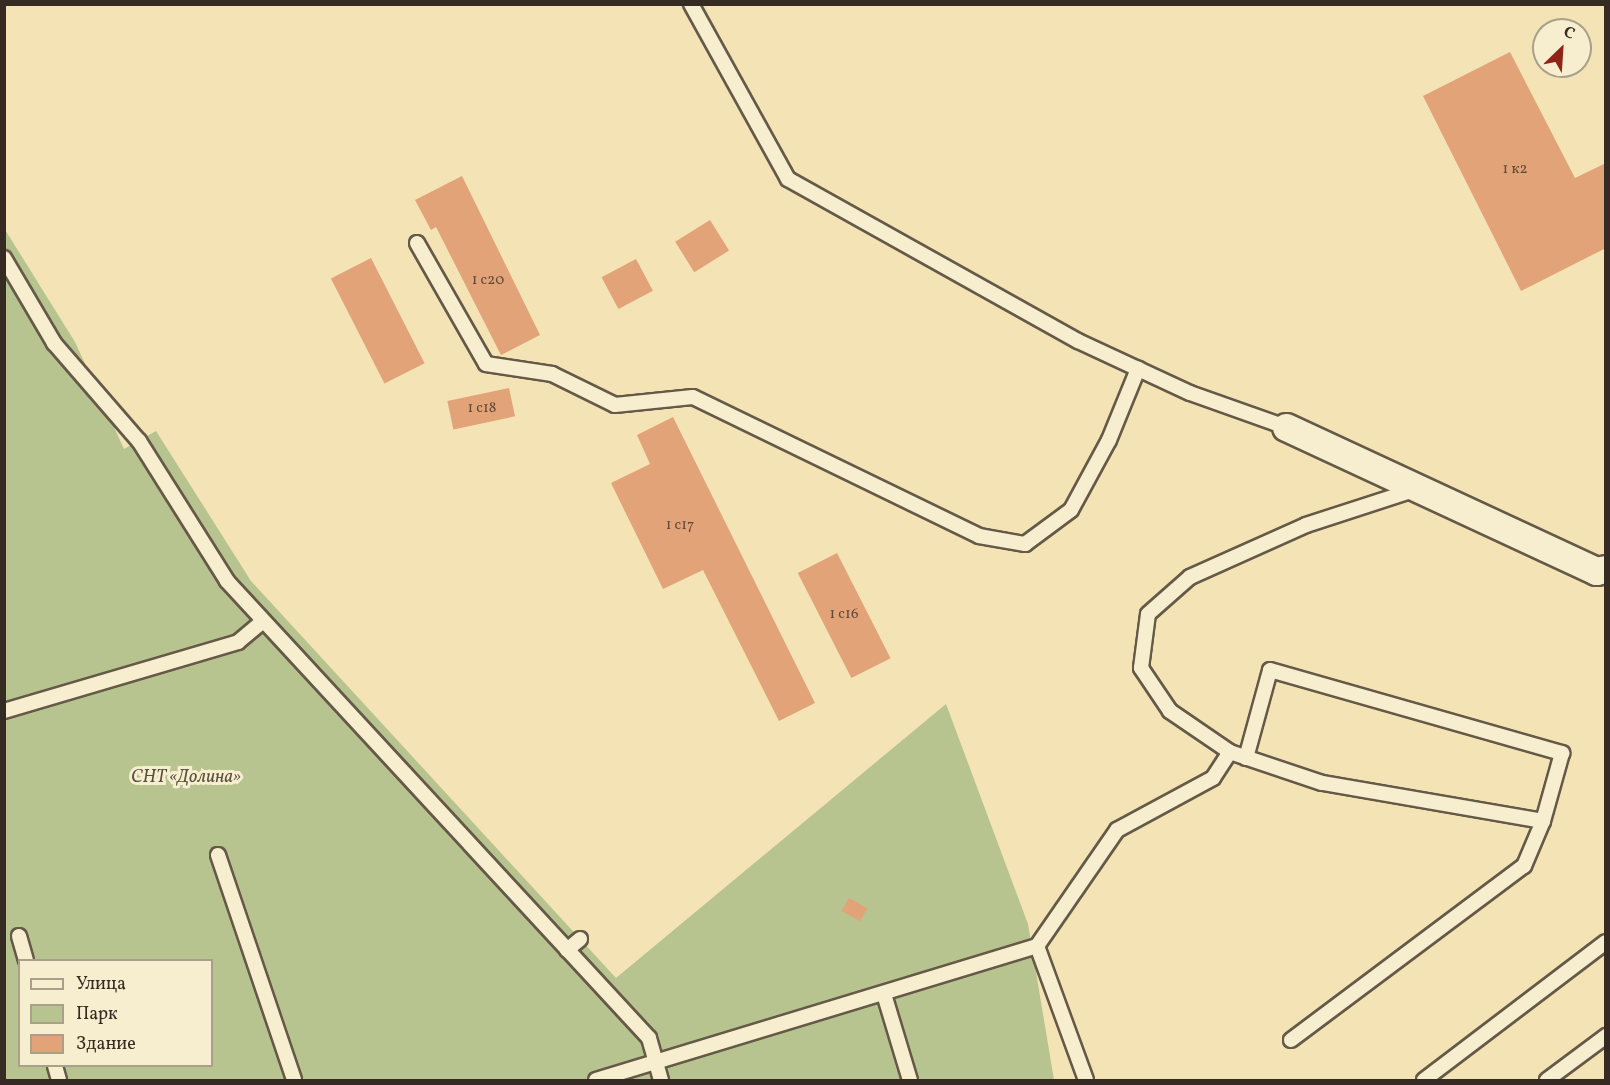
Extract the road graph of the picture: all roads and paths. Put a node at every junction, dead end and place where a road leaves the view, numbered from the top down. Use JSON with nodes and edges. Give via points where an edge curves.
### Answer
{"nodes":[{"id":1,"x":691,"y":4,"type":"edge"},
{"id":2,"x":417,"y":243,"type":"dead end"},
{"id":3,"x":4,"y":258,"type":"edge"},
{"id":4,"x":1138,"y":369,"type":"junction"},
{"id":5,"x":1286,"y":427,"type":"joint"},
{"id":6,"x":1419,"y":488,"type":"junction"},
{"id":7,"x":1605,"y":569,"type":"edge"},
{"id":8,"x":263,"y":621,"type":"junction"},
{"id":9,"x":4,"y":711,"type":"edge"},
{"id":10,"x":1230,"y":752,"type":"junction"},
{"id":11,"x":1246,"y":758,"type":"junction"},
{"id":12,"x":1543,"y":821,"type":"junction"},
{"id":13,"x":218,"y":855,"type":"dead end"},
{"id":14,"x":19,"y":936,"type":"dead end"},
{"id":15,"x":580,"y":939,"type":"dead end"},
{"id":16,"x":1605,"y":942,"type":"edge"},
{"id":17,"x":1037,"y":946,"type":"junction"},
{"id":18,"x":567,"y":950,"type":"junction"},
{"id":19,"x":26,"y":959,"type":"edge"},
{"id":20,"x":884,"y":994,"type":"junction"},
{"id":21,"x":1605,"y":1036,"type":"edge"},
{"id":22,"x":1291,"y":1040,"type":"dead end"},
{"id":23,"x":656,"y":1064,"type":"junction"},
{"id":24,"x":294,"y":1080,"type":"edge"},
{"id":25,"x":596,"y":1080,"type":"edge"},
{"id":26,"x":661,"y":1080,"type":"edge"},
{"id":27,"x":910,"y":1080,"type":"edge"},
{"id":28,"x":1086,"y":1080,"type":"edge"},
{"id":29,"x":1424,"y":1080,"type":"edge"},
{"id":30,"x":1547,"y":1080,"type":"edge"}],
"edges":[{"from":1,"to":4,"type":"lane","via":[[788,179],[1078,341]]},
{"from":2,"to":4,"type":"lane","via":[[486,363],[552,374],[615,405],[693,397],[979,536],[1025,544],[1071,510],[1109,440]]},
{"from":3,"to":8,"type":"lane","via":[[54,343],[139,441],[227,582]]},
{"from":4,"to":5,"type":"lane"},
{"from":5,"to":6,"type":"street"},
{"from":6,"to":7,"type":"street","via":[[1596,571]]},
{"from":6,"to":10,"type":"lane","via":[[1306,525],[1190,577],[1148,614],[1141,668],[1170,711]]},
{"from":8,"to":9,"type":"lane","via":[[238,642]]},
{"from":8,"to":18,"type":"lane"},
{"from":10,"to":11,"type":"lane"},
{"from":10,"to":17,"type":"lane","via":[[1213,778],[1117,830]]},
{"from":11,"to":12,"type":"lane","via":[[1322,783]]},
{"from":11,"to":12,"type":"lane","via":[[1270,670],[1562,753]]},
{"from":12,"to":22,"type":"lane","via":[[1524,866]]},
{"from":13,"to":24,"type":"lane"},
{"from":14,"to":19,"type":"lane"},
{"from":15,"to":18,"type":"lane"},
{"from":16,"to":29,"type":"lane"},
{"from":17,"to":20,"type":"lane"},
{"from":17,"to":28,"type":"lane"},
{"from":18,"to":23,"type":"lane","via":[[650,1038]]},
{"from":20,"to":23,"type":"lane"},
{"from":20,"to":27,"type":"lane"},
{"from":21,"to":30,"type":"lane"},
{"from":23,"to":25,"type":"lane"},
{"from":23,"to":26,"type":"lane"}]}
